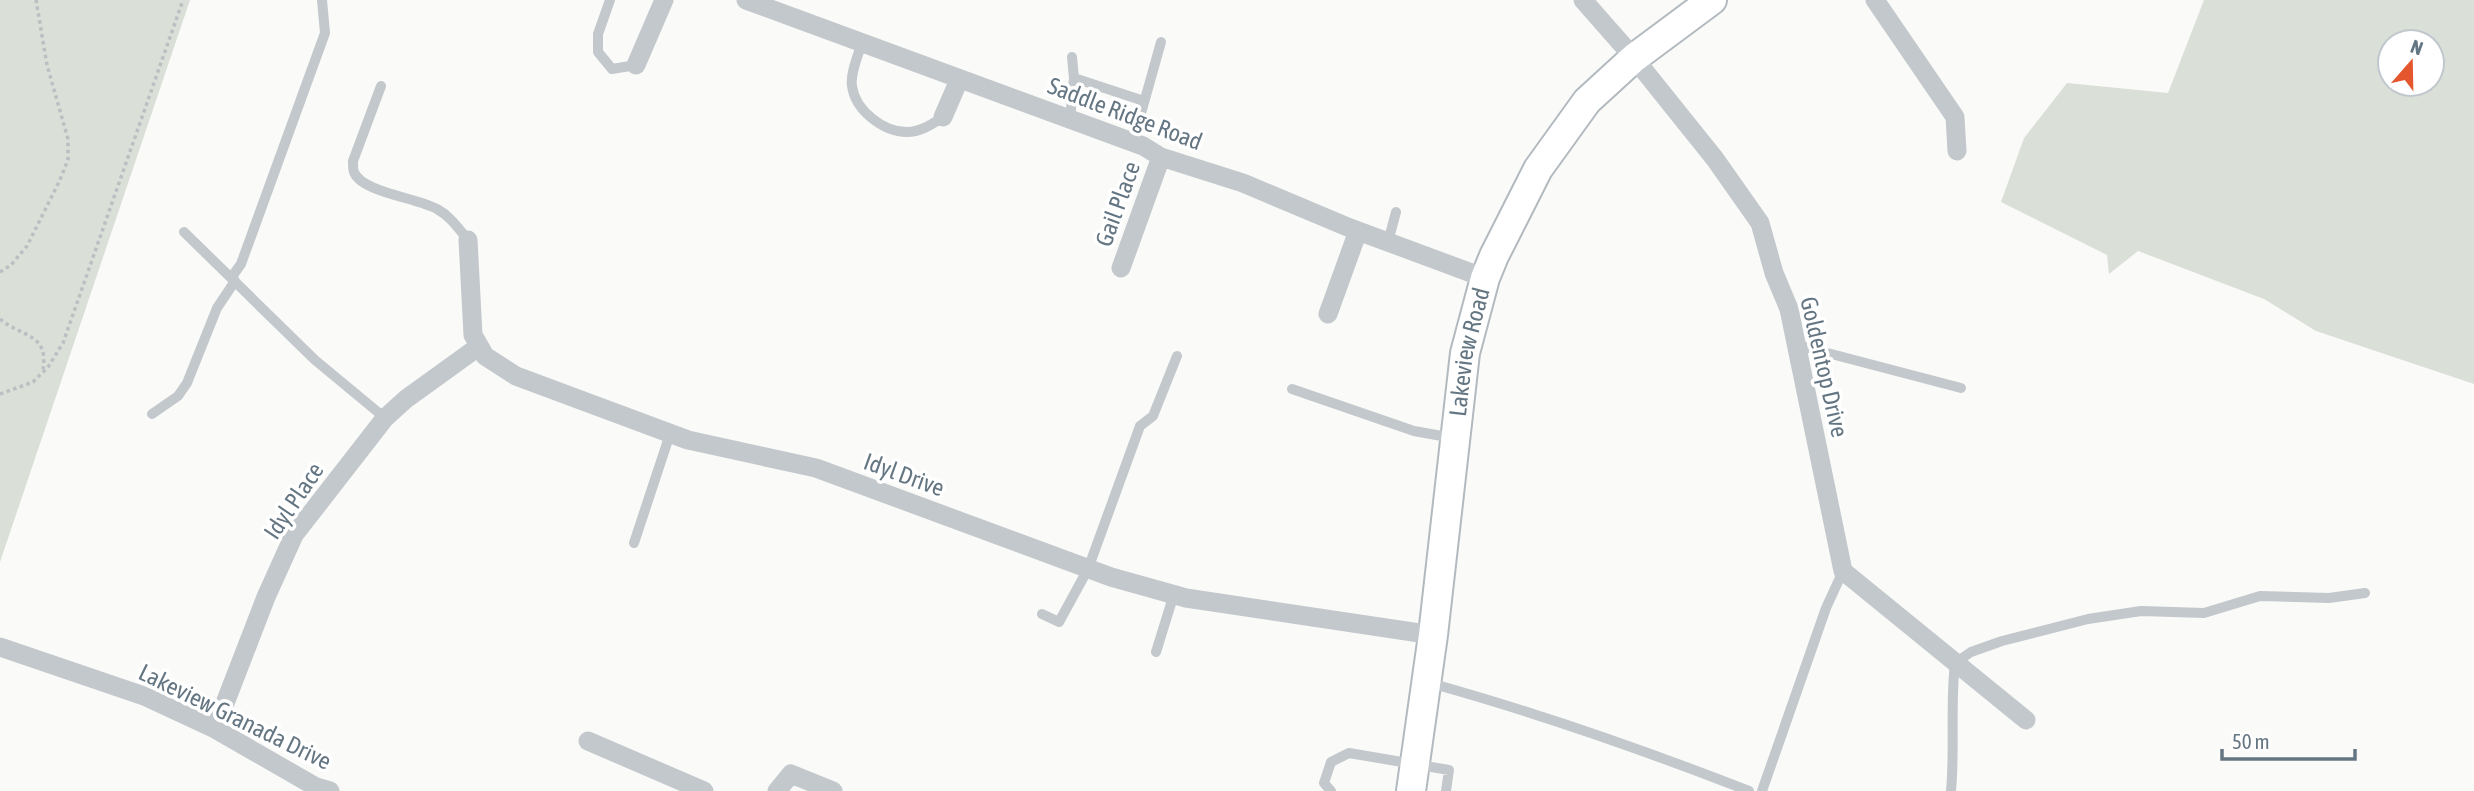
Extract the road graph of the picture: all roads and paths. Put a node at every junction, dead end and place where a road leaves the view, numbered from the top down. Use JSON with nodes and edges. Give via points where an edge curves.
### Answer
{"nodes":[{"id":1,"x":36,"y":0,"type":"edge"},
{"id":2,"x":183,"y":0,"type":"edge"},
{"id":3,"x":322,"y":0,"type":"edge"},
{"id":4,"x":610,"y":0,"type":"edge"},
{"id":5,"x":664,"y":0,"type":"edge"},
{"id":6,"x":746,"y":0,"type":"edge"},
{"id":7,"x":1583,"y":0,"type":"edge"},
{"id":8,"x":1712,"y":0,"type":"edge"},
{"id":9,"x":1875,"y":0,"type":"edge"},
{"id":10,"x":1161,"y":42,"type":"dead end"},
{"id":11,"x":862,"y":43,"type":"junction"},
{"id":12,"x":1072,"y":57,"type":"dead end"},
{"id":13,"x":1634,"y":58,"type":"junction"},
{"id":14,"x":636,"y":65,"type":"joint"},
{"id":15,"x":1074,"y":78,"type":"junction"},
{"id":16,"x":959,"y":80,"type":"junction"},
{"id":17,"x":381,"y":86,"type":"dead end"},
{"id":18,"x":1144,"y":101,"type":"junction"},
{"id":19,"x":943,"y":117,"type":"joint"},
{"id":20,"x":1070,"y":119,"type":"junction"},
{"id":21,"x":1133,"y":142,"type":"junction"},
{"id":22,"x":1957,"y":152,"type":"dead end"},
{"id":23,"x":1161,"y":157,"type":"junction"},
{"id":24,"x":1396,"y":212,"type":"dead end"},
{"id":25,"x":1358,"y":231,"type":"junction"},
{"id":26,"x":184,"y":232,"type":"dead end"},
{"id":27,"x":468,"y":240,"type":"joint"},
{"id":28,"x":1388,"y":242,"type":"junction"},
{"id":29,"x":1121,"y":268,"type":"dead end"},
{"id":30,"x":0,"y":272,"type":"edge"},
{"id":31,"x":1485,"y":278,"type":"junction"},
{"id":32,"x":233,"y":279,"type":"junction"},
{"id":33,"x":1328,"y":314,"type":"dead end"},
{"id":34,"x":0,"y":318,"type":"edge"},
{"id":35,"x":1796,"y":345,"type":"junction"},
{"id":36,"x":478,"y":347,"type":"junction"},
{"id":37,"x":1177,"y":356,"type":"dead end"},
{"id":38,"x":43,"y":371,"type":"junction"},
{"id":39,"x":1961,"y":388,"type":"dead end"},
{"id":40,"x":1292,"y":389,"type":"dead end"},
{"id":41,"x":0,"y":394,"type":"edge"},
{"id":42,"x":152,"y":414,"type":"dead end"},
{"id":43,"x":385,"y":418,"type":"junction"},
{"id":44,"x":670,"y":434,"type":"junction"},
{"id":45,"x":1454,"y":438,"type":"junction"},
{"id":46,"x":634,"y":543,"type":"dead end"},
{"id":47,"x":1088,"y":569,"type":"junction"},
{"id":48,"x":1843,"y":571,"type":"junction"},
{"id":49,"x":2365,"y":593,"type":"dead end"},
{"id":50,"x":1174,"y":594,"type":"junction"},
{"id":51,"x":1042,"y":614,"type":"dead end"},
{"id":52,"x":1433,"y":635,"type":"junction"},
{"id":53,"x":0,"y":647,"type":"edge"},
{"id":54,"x":1156,"y":652,"type":"dead end"},
{"id":55,"x":1955,"y":663,"type":"junction"},
{"id":56,"x":1426,"y":682,"type":"junction"},
{"id":57,"x":2026,"y":720,"type":"dead end"},
{"id":58,"x":215,"y":729,"type":"junction"},
{"id":59,"x":588,"y":741,"type":"dead end"},
{"id":60,"x":1413,"y":778,"type":"edge"},
{"id":61,"x":330,"y":791,"type":"edge"},
{"id":62,"x":704,"y":791,"type":"edge"},
{"id":63,"x":777,"y":791,"type":"edge"},
{"id":64,"x":833,"y":791,"type":"edge"},
{"id":65,"x":1331,"y":791,"type":"edge"},
{"id":66,"x":1446,"y":791,"type":"edge"},
{"id":67,"x":1749,"y":791,"type":"edge"},
{"id":68,"x":1762,"y":791,"type":"edge"},
{"id":69,"x":1951,"y":791,"type":"edge"}],
"edges":[{"from":1,"to":30,"type":"path","via":[[47,65],[68,139],[68,160],[27,246]]},
{"from":2,"to":38,"type":"path","via":[[63,343]]},
{"from":3,"to":32,"type":"lane","via":[[325,33]]},
{"from":4,"to":14,"type":"lane","via":[[598,34],[598,52],[612,69]]},
{"from":5,"to":14,"type":"street"},
{"from":6,"to":11,"type":"street","name":"Saddle Ridge Road"},
{"from":7,"to":13,"type":"street","name":"Goldentop Drive"},
{"from":8,"to":13,"type":"street","name":"Lakeview Road"},
{"from":9,"to":22,"type":"street","via":[[1955,117]]},
{"from":10,"to":18,"type":"lane"},
{"from":11,"to":16,"type":"street","name":"Saddle Ridge Road"},
{"from":11,"to":19,"type":"lane","via":[[851,84],[859,106],[881,125],[907,132]]},
{"from":12,"to":15,"type":"lane"},
{"from":13,"to":31,"type":"street","name":"Lakeview Road","via":[[1587,101],[1538,169]]},
{"from":13,"to":35,"type":"street","name":"Goldentop Drive","via":[[1760,223]]},
{"from":15,"to":18,"type":"lane"},
{"from":15,"to":20,"type":"lane"},
{"from":16,"to":19,"type":"street"},
{"from":16,"to":20,"type":"street","name":"Saddle Ridge Road"},
{"from":17,"to":27,"type":"lane","via":[[353,171],[369,186],[435,207]]},
{"from":18,"to":21,"type":"lane"},
{"from":20,"to":21,"type":"street","name":"Saddle Ridge Road"},
{"from":21,"to":23,"type":"street","name":"Saddle Ridge Road"},
{"from":23,"to":25,"type":"street","name":"Saddle Ridge Road","via":[[1243,183]]},
{"from":23,"to":29,"type":"street","name":"Gail Place"},
{"from":24,"to":28,"type":"lane"},
{"from":25,"to":28,"type":"street","name":"Saddle Ridge Road"},
{"from":25,"to":33,"type":"street"},
{"from":26,"to":32,"type":"lane"},
{"from":27,"to":36,"type":"street","via":[[471,321]]},
{"from":28,"to":31,"type":"street","name":"Saddle Ridge Road"},
{"from":31,"to":45,"type":"street","name":"Lakeview Road","via":[[1465,353]]},
{"from":32,"to":42,"type":"lane","via":[[187,383],[178,397]]},
{"from":32,"to":43,"type":"lane","via":[[315,360]]},
{"from":34,"to":38,"type":"path","via":[[43,347]]},
{"from":35,"to":39,"type":"lane"},
{"from":35,"to":48,"type":"street","name":"Goldentop Drive"},
{"from":36,"to":43,"type":"street","name":"Idyl Place"},
{"from":36,"to":44,"type":"street","name":"Idyl Drive","via":[[494,364],[516,376]]},
{"from":37,"to":47,"type":"lane","via":[[1153,416],[1140,426]]},
{"from":38,"to":41,"type":"path","via":[[33,382]]},
{"from":40,"to":45,"type":"lane","via":[[1413,431]]},
{"from":43,"to":58,"type":"street","name":"Idyl Place","via":[[294,535]]},
{"from":44,"to":46,"type":"lane"},
{"from":44,"to":47,"type":"street","name":"Idyl Drive","via":[[816,468]]},
{"from":45,"to":52,"type":"street","name":"Lakeview Road"},
{"from":47,"to":50,"type":"street","name":"Idyl Drive"},
{"from":47,"to":51,"type":"lane","via":[[1059,622]]},
{"from":48,"to":55,"type":"street"},
{"from":48,"to":68,"type":"lane"},
{"from":49,"to":55,"type":"lane","via":[[2329,598],[2260,596],[2204,614],[2141,611],[2088,619],[2002,641]]},
{"from":50,"to":52,"type":"street","name":"Idyl Drive"},
{"from":50,"to":54,"type":"lane"},
{"from":52,"to":56,"type":"street","name":"Lakeview Road"},
{"from":53,"to":58,"type":"street","name":"Lakeview Granada Drive","via":[[144,696]]},
{"from":55,"to":57,"type":"street"},
{"from":55,"to":69,"type":"lane"},
{"from":56,"to":60,"type":"street","name":"Lakeview Road"},
{"from":56,"to":67,"type":"lane","via":[[1496,701]]},
{"from":58,"to":61,"type":"street","name":"Lakeview Granada Drive"},
{"from":59,"to":62,"type":"street"},
{"from":60,"to":65,"type":"lane","via":[[1349,753],[1331,762],[1324,783]]},
{"from":60,"to":66,"type":"lane","via":[[1449,770]]},
{"from":63,"to":64,"type":"street","via":[[790,775]]}]}
